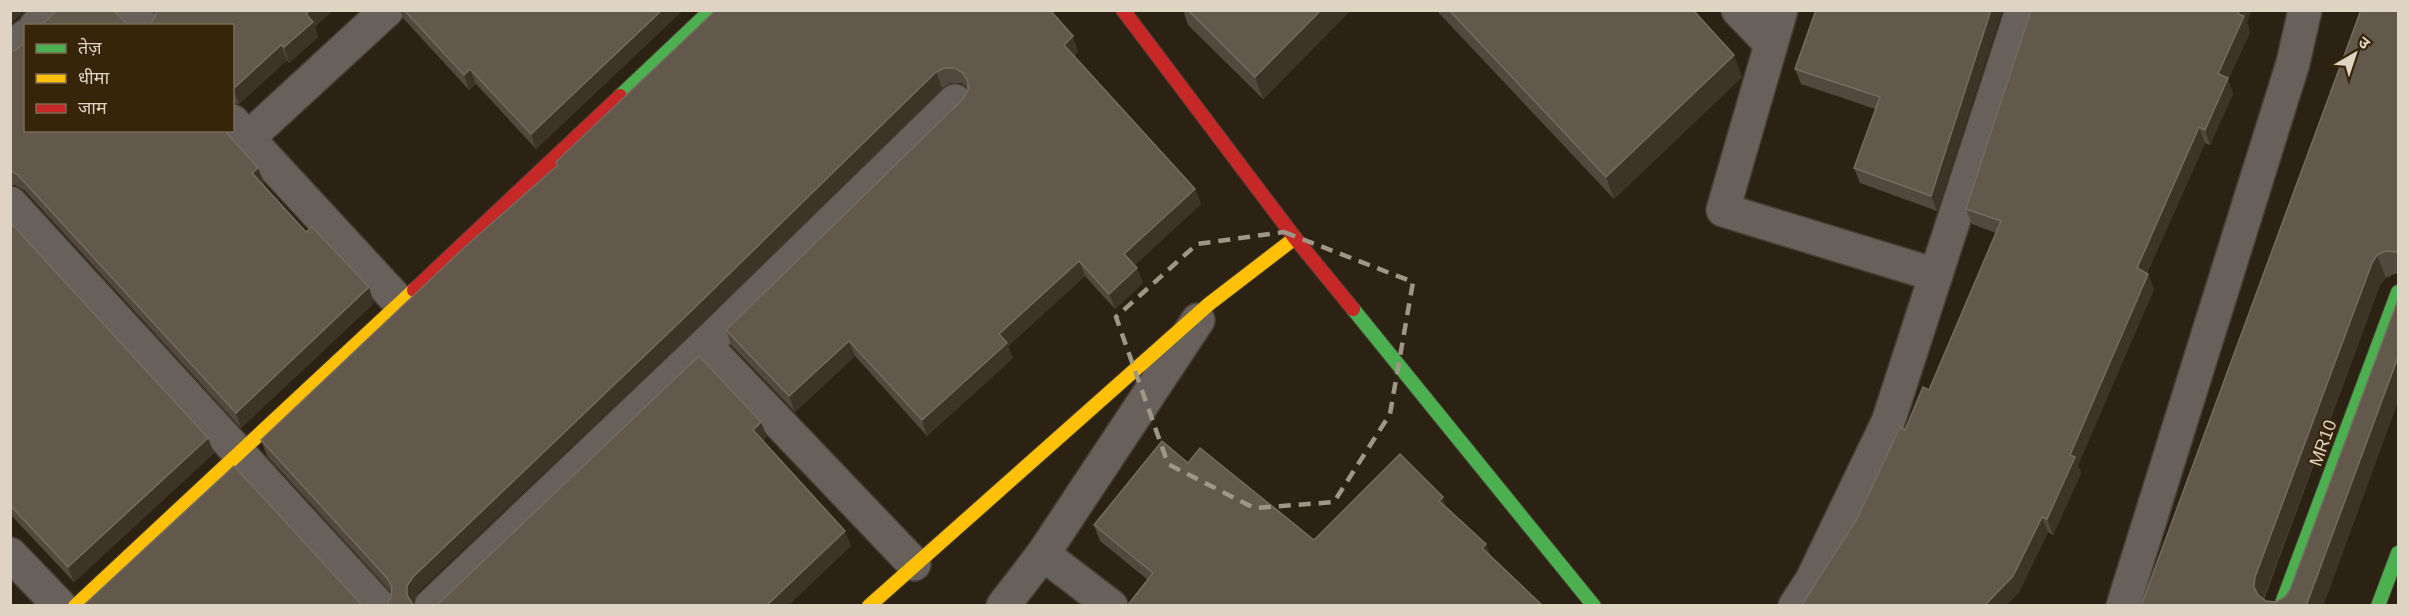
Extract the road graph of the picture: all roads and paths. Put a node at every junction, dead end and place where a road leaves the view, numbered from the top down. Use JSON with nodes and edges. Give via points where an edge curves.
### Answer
{"nodes":[{"id":1,"x":52,"y":10,"type":"edge"},
{"id":2,"x":129,"y":10,"type":"edge"},
{"id":3,"x":387,"y":10,"type":"edge"},
{"id":4,"x":711,"y":10,"type":"edge"},
{"id":5,"x":1123,"y":10,"type":"edge"},
{"id":6,"x":1738,"y":10,"type":"edge"},
{"id":7,"x":1780,"y":10,"type":"edge"},
{"id":8,"x":2022,"y":10,"type":"edge"},
{"id":9,"x":2305,"y":10,"type":"edge"},
{"id":10,"x":38,"y":24,"type":"edge"},
{"id":11,"x":141,"y":24,"type":"edge"},
{"id":12,"x":24,"y":38,"type":"edge"},
{"id":13,"x":1770,"y":43,"type":"junction"},
{"id":14,"x":10,"y":50,"type":"edge"},
{"id":15,"x":955,"y":101,"type":"dead end"},
{"id":16,"x":240,"y":130,"type":"edge"},
{"id":17,"x":10,"y":203,"type":"edge"},
{"id":18,"x":1295,"y":238,"type":"junction"},
{"id":19,"x":1936,"y":274,"type":"junction"},
{"id":20,"x":2398,"y":292,"type":"edge"},
{"id":21,"x":400,"y":303,"type":"junction"},
{"id":22,"x":1209,"y":304,"type":"junction"},
{"id":23,"x":705,"y":345,"type":"junction"},
{"id":24,"x":241,"y":454,"type":"junction"},
{"id":25,"x":2398,"y":553,"type":"edge"},
{"id":26,"x":10,"y":554,"type":"edge"},
{"id":27,"x":1043,"y":554,"type":"junction"},
{"id":28,"x":914,"y":564,"type":"junction"},
{"id":29,"x":60,"y":606,"type":"edge"},
{"id":30,"x":75,"y":606,"type":"edge"},
{"id":31,"x":379,"y":606,"type":"edge"},
{"id":32,"x":431,"y":606,"type":"edge"},
{"id":33,"x":869,"y":606,"type":"edge"},
{"id":34,"x":1003,"y":606,"type":"edge"},
{"id":35,"x":1111,"y":606,"type":"edge"},
{"id":36,"x":1594,"y":606,"type":"edge"},
{"id":37,"x":1795,"y":606,"type":"edge"},
{"id":38,"x":2123,"y":606,"type":"edge"},
{"id":39,"x":2281,"y":606,"type":"edge"},
{"id":40,"x":2378,"y":606,"type":"edge"}],
"edges":[{"from":1,"to":10,"type":"street"},
{"from":2,"to":11,"type":"street"},
{"from":3,"to":16,"type":"street"},
{"from":4,"to":21,"type":"street"},
{"from":5,"to":18,"type":"street"},
{"from":6,"to":13,"type":"street"},
{"from":7,"to":13,"type":"street"},
{"from":8,"to":19,"type":"street"},
{"from":9,"to":38,"type":"street","via":[[2293,63]]},
{"from":12,"to":14,"type":"street"},
{"from":13,"to":19,"type":"street","via":[[1723,210]]},
{"from":15,"to":23,"type":"street"},
{"from":16,"to":21,"type":"street"},
{"from":17,"to":24,"type":"street"},
{"from":18,"to":22,"type":"street"},
{"from":18,"to":36,"type":"street"},
{"from":19,"to":37,"type":"street","via":[[1888,422],[1812,580]]},
{"from":20,"to":39,"type":"street","name":"MR10"},
{"from":21,"to":24,"type":"street"},
{"from":22,"to":27,"type":"street"},
{"from":22,"to":28,"type":"street"},
{"from":23,"to":28,"type":"street"},
{"from":23,"to":32,"type":"street"},
{"from":24,"to":30,"type":"street"},
{"from":24,"to":31,"type":"street"},
{"from":25,"to":40,"type":"street"},
{"from":26,"to":29,"type":"street"},
{"from":27,"to":34,"type":"street"},
{"from":27,"to":35,"type":"street"},
{"from":28,"to":33,"type":"street"}]}
